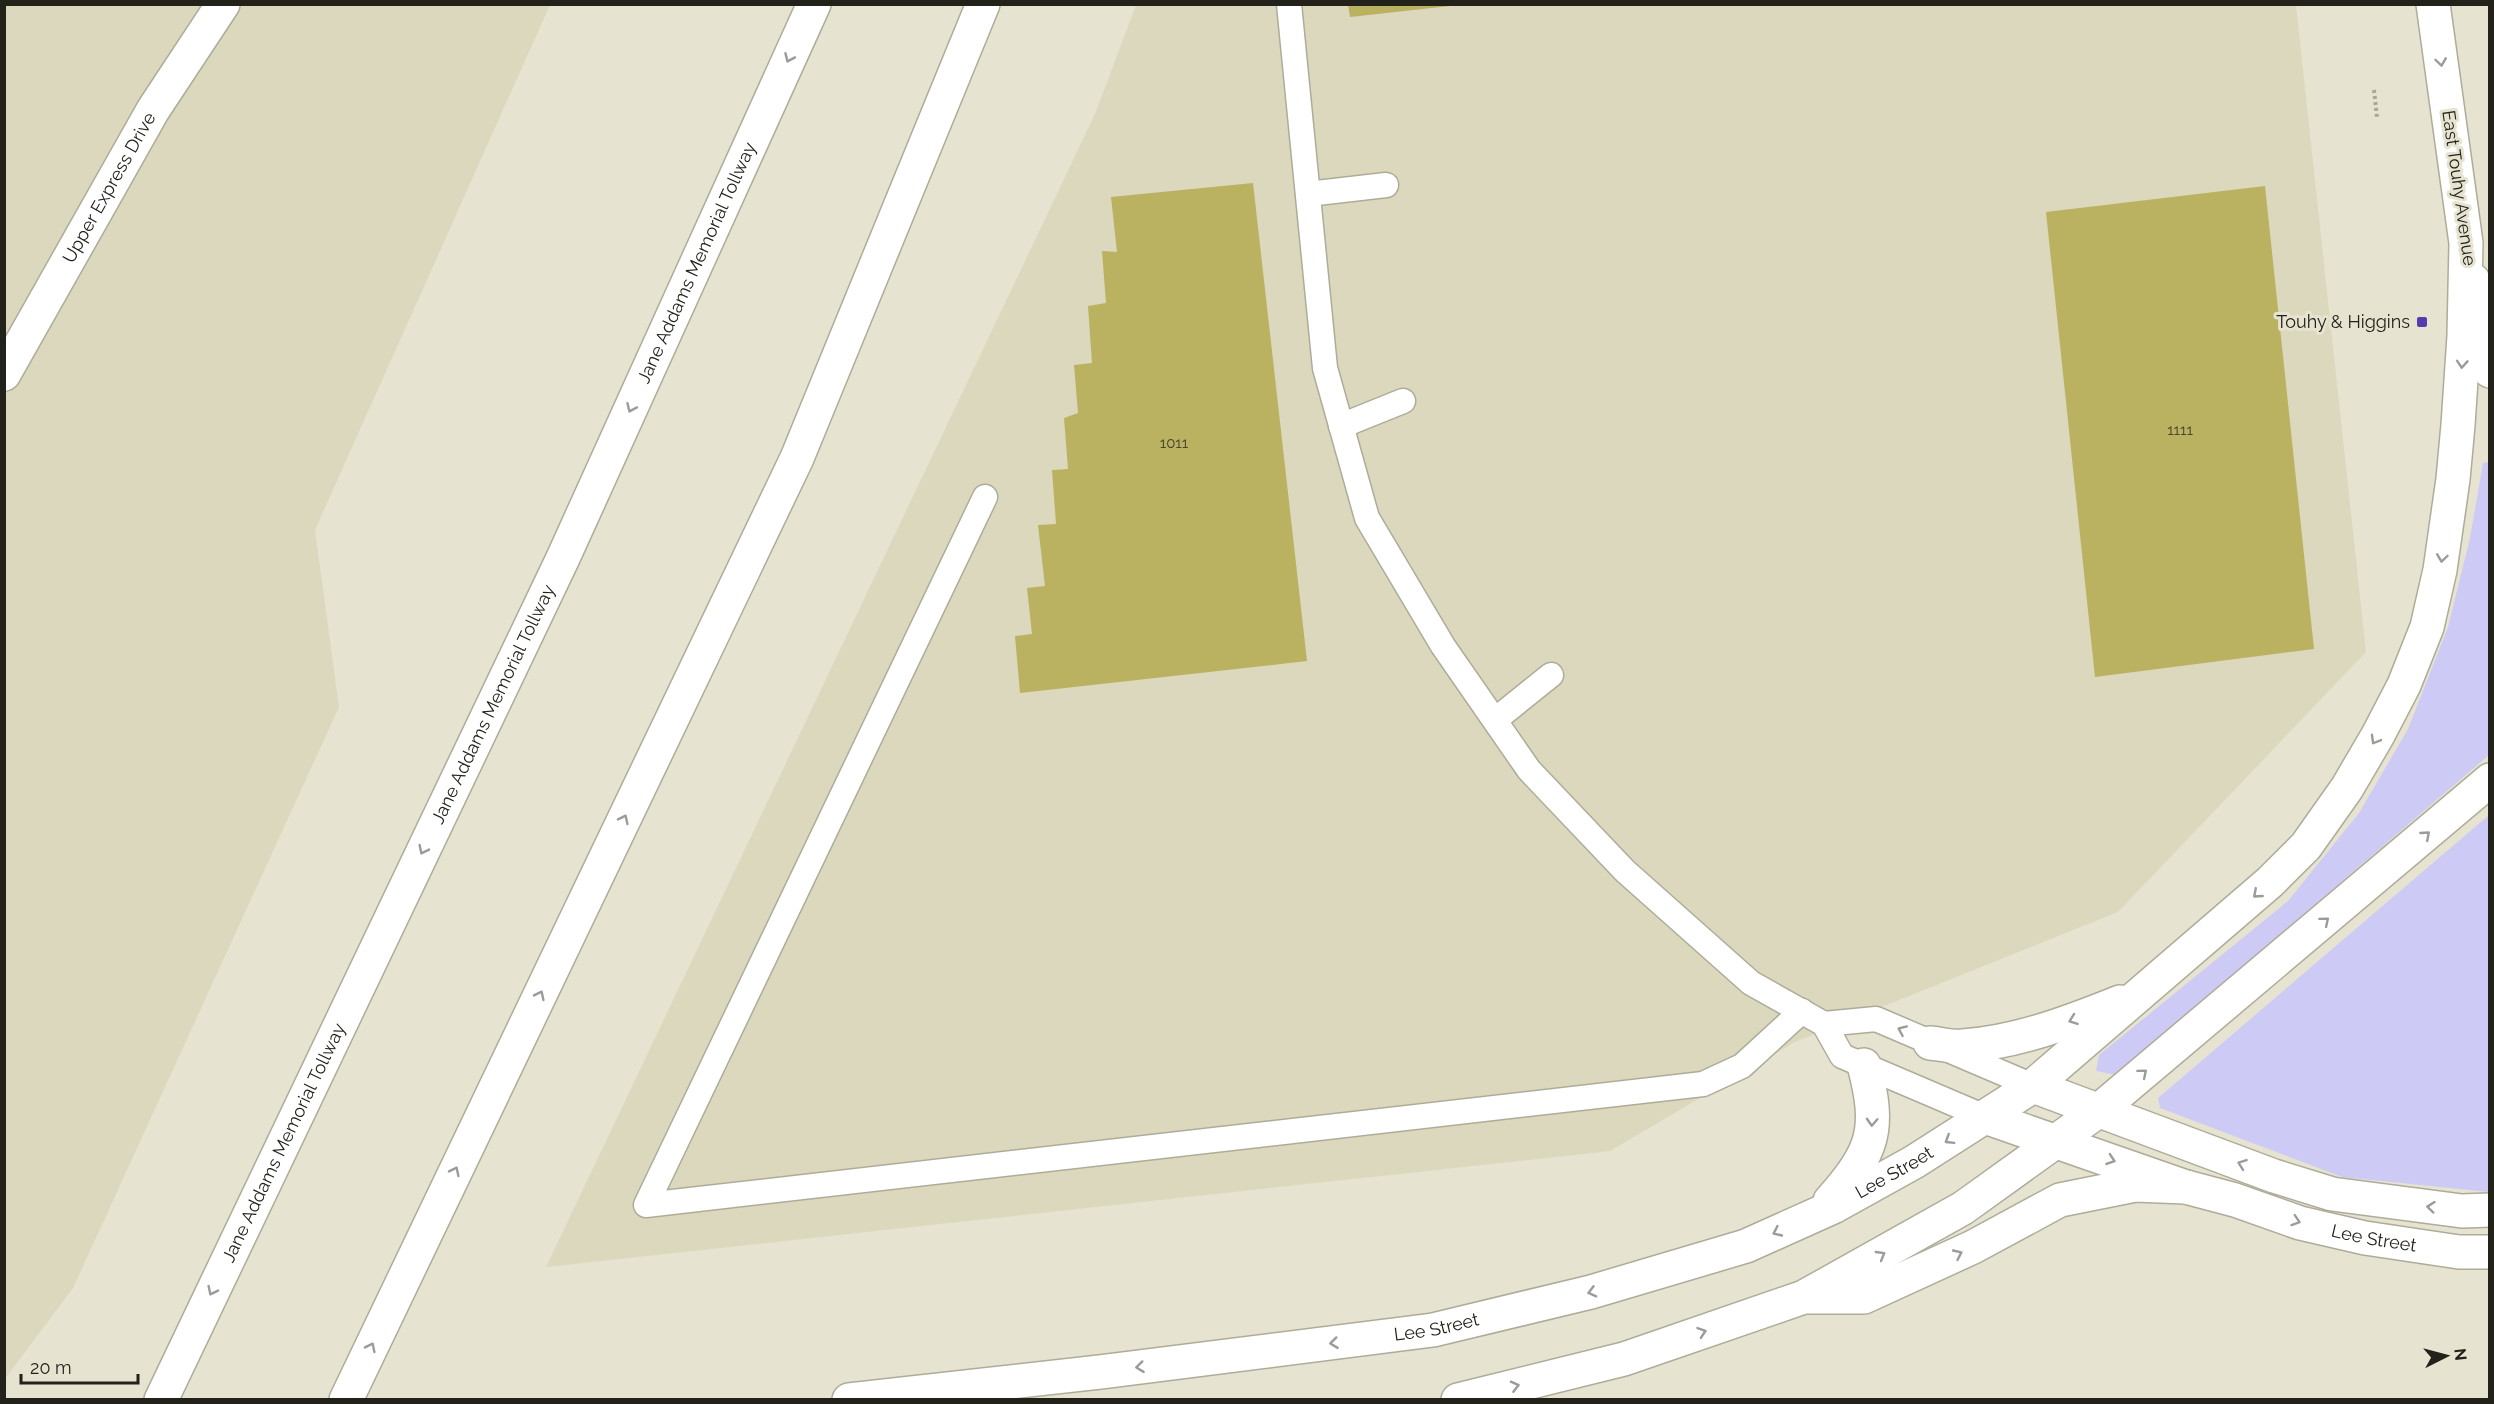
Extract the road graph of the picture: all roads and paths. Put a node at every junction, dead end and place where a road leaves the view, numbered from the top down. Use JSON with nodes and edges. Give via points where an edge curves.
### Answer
{"nodes":[{"id":1,"x":223,"y":4,"type":"edge"},
{"id":2,"x":814,"y":4,"type":"edge"},
{"id":3,"x":983,"y":4,"type":"edge"},
{"id":4,"x":1289,"y":4,"type":"edge"},
{"id":5,"x":2433,"y":4,"type":"edge"},
{"id":6,"x":2374,"y":90,"type":"dead end"},
{"id":7,"x":2377,"y":117,"type":"dead end"},
{"id":8,"x":1386,"y":185,"type":"dead end"},
{"id":9,"x":1308,"y":194,"type":"junction"},
{"id":10,"x":2466,"y":243,"type":"junction"},
{"id":11,"x":2490,"y":371,"type":"edge"},
{"id":12,"x":4,"y":374,"type":"edge"},
{"id":13,"x":1403,"y":401,"type":"dead end"},
{"id":14,"x":1341,"y":426,"type":"junction"},
{"id":15,"x":985,"y":497,"type":"dead end"},
{"id":16,"x":1551,"y":675,"type":"dead end"},
{"id":17,"x":1495,"y":720,"type":"junction"},
{"id":18,"x":2490,"y":780,"type":"edge"},
{"id":19,"x":2147,"y":991,"type":"junction"},
{"id":20,"x":1802,"y":1011,"type":"junction"},
{"id":21,"x":1824,"y":1024,"type":"junction"},
{"id":22,"x":1930,"y":1043,"type":"junction"},
{"id":23,"x":1864,"y":1065,"type":"junction"},
{"id":24,"x":2033,"y":1086,"type":"junction"},
{"id":25,"x":2098,"y":1111,"type":"junction"},
{"id":26,"x":1985,"y":1117,"type":"junction"},
{"id":27,"x":2055,"y":1141,"type":"junction"},
{"id":28,"x":2186,"y":1187,"type":"junction"},
{"id":29,"x":2490,"y":1210,"type":"edge"},
{"id":30,"x":1820,"y":1213,"type":"junction"},
{"id":31,"x":2490,"y":1252,"type":"edge"},
{"id":32,"x":1804,"y":1297,"type":"junction"},
{"id":33,"x":161,"y":1400,"type":"edge"},
{"id":34,"x":346,"y":1400,"type":"edge"},
{"id":35,"x":849,"y":1400,"type":"edge"},
{"id":36,"x":1458,"y":1400,"type":"edge"}],
"edges":[{"from":1,"to":12,"type":"main road","name":"Upper Express Drive","via":[[153,110]]},
{"from":2,"to":33,"type":"main road","name":"Jane Addams Memorial Tollway","one_way":true,"via":[[563,558]]},
{"from":34,"to":3,"type":"main road","one_way":true,"via":[[797,458]]},
{"from":4,"to":9,"type":"lane"},
{"from":5,"to":10,"type":"main road","name":"East Touhy Avenue","one_way":true},
{"from":6,"to":7,"type":"path"},
{"from":8,"to":9,"type":"lane"},
{"from":9,"to":14,"type":"lane","via":[[1324,368]]},
{"from":10,"to":11,"type":"main road","name":"East Touhy Avenue"},
{"from":10,"to":19,"type":"main road","one_way":true,"via":[[2464,336],[2453,479],[2427,627],[2404,685],[2347,788],[2306,846]]},
{"from":13,"to":14,"type":"lane"},
{"from":14,"to":17,"type":"lane","via":[[1367,518],[1443,646]]},
{"from":15,"to":20,"type":"lane","via":[[646,1205],[1703,1084],[1742,1066]]},
{"from":16,"to":17,"type":"lane"},
{"from":17,"to":20,"type":"lane","via":[[1529,770],[1625,871],[1751,983]]},
{"from":25,"to":18,"type":"main road","one_way":true},
{"from":19,"to":22,"type":"main road","one_way":true,"via":[[2020,1036],[1961,1047]]},
{"from":19,"to":24,"type":"main road"},
{"from":20,"to":21,"type":"lane"},
{"from":22,"to":21,"type":"lane","one_way":true,"via":[[1876,1019]]},
{"from":21,"to":23,"type":"lane","via":[[1842,1056]]},
{"from":22,"to":24,"type":"lane"},
{"from":23,"to":26,"type":"lane"},
{"from":23,"to":30,"type":"main road","one_way":true,"via":[[1873,1099],[1870,1143],[1855,1173]]},
{"from":24,"to":25,"type":"main road","name":"Lee Street"},
{"from":24,"to":26,"type":"main road","name":"Lee Street"},
{"from":25,"to":27,"type":"main road"},
{"from":29,"to":25,"type":"main road","name":"Lee Street","one_way":true,"via":[[2462,1211],[2332,1194]]},
{"from":26,"to":27,"type":"main road","name":"Lee Street"},
{"from":26,"to":30,"type":"main road","name":"Lee Street","one_way":true,"via":[[1914,1162]]},
{"from":27,"to":28,"type":"main road","name":"Lee Street","one_way":true},
{"from":32,"to":27,"type":"main road","one_way":true,"via":[[1963,1208]]},
{"from":28,"to":31,"type":"main road","name":"Lee Street","one_way":true,"via":[[2300,1223],[2365,1238],[2459,1252]]},
{"from":32,"to":28,"type":"main road","one_way":true,"via":[[1864,1297],[1973,1247],[2060,1200],[2134,1185]]},
{"from":30,"to":35,"type":"main road","name":"Lee Street","one_way":true,"via":[[1699,1262],[1433,1330]]},
{"from":36,"to":32,"type":"main road","one_way":true,"via":[[1624,1359]]}]}
